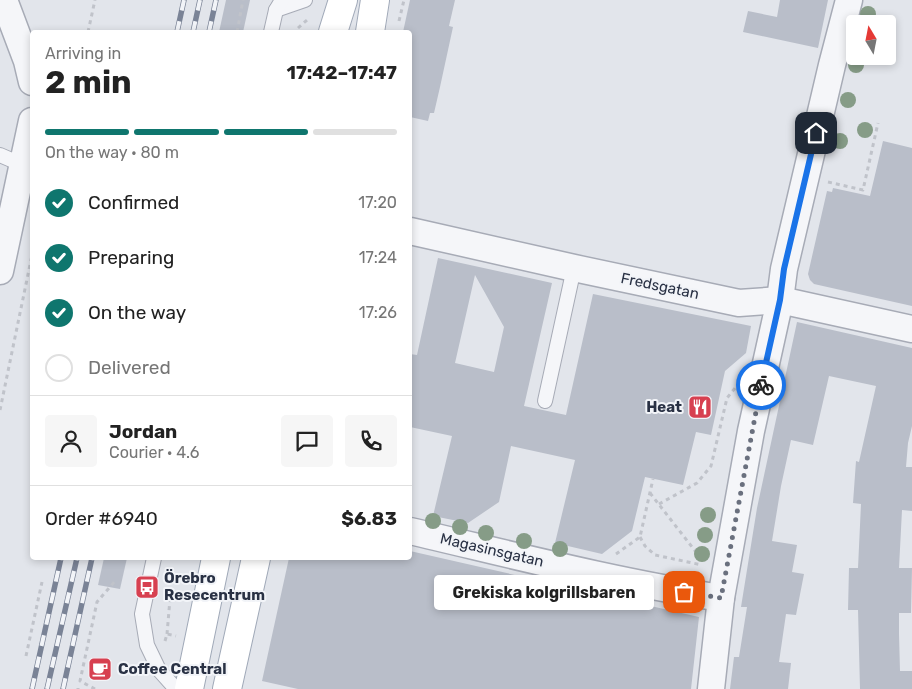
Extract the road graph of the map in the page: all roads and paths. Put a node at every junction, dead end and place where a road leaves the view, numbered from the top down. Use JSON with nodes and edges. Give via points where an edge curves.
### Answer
{"nodes":[{"id":1,"x":4,"y":0,"type":"edge"},
{"id":2,"x":96,"y":0,"type":"edge"},
{"id":3,"x":243,"y":0,"type":"edge"},
{"id":4,"x":304,"y":0,"type":"edge"},
{"id":5,"x":343,"y":0,"type":"edge"},
{"id":6,"x":376,"y":0,"type":"edge"},
{"id":7,"x":404,"y":0,"type":"edge"},
{"id":8,"x":849,"y":0,"type":"edge"},
{"id":9,"x":279,"y":5,"type":"edge"},
{"id":10,"x":398,"y":24,"type":"dead end"},
{"id":11,"x":88,"y":30,"type":"edge"},
{"id":12,"x":237,"y":30,"type":"edge"},
{"id":13,"x":272,"y":30,"type":"edge"},
{"id":14,"x":334,"y":30,"type":"edge"},
{"id":15,"x":370,"y":30,"type":"edge"},
{"id":16,"x":30,"y":72,"type":"edge"},
{"id":17,"x":878,"y":122,"type":"dead end"},
{"id":18,"x":30,"y":125,"type":"edge"},
{"id":19,"x":11,"y":160,"type":"edge"},
{"id":20,"x":806,"y":177,"type":"junction"},
{"id":21,"x":412,"y":231,"type":"edge"},
{"id":22,"x":1,"y":264,"type":"edge"},
{"id":23,"x":30,"y":265,"type":"edge"},
{"id":24,"x":574,"y":268,"type":"junction"},
{"id":25,"x":780,"y":300,"type":"junction"},
{"id":26,"x":912,"y":329,"type":"edge"},
{"id":27,"x":736,"y":386,"type":"dead end"},
{"id":28,"x":545,"y":401,"type":"dead end"},
{"id":29,"x":0,"y":410,"type":"edge"},
{"id":30,"x":653,"y":479,"type":"dead end"},
{"id":31,"x":650,"y":492,"type":"junction"},
{"id":32,"x":659,"y":504,"type":"junction"},
{"id":33,"x":412,"y":531,"type":"edge"},
{"id":34,"x":640,"y":537,"type":"junction"},
{"id":35,"x":612,"y":557,"type":"dead end"},
{"id":36,"x":154,"y":560,"type":"edge"},
{"id":37,"x":216,"y":560,"type":"edge"},
{"id":38,"x":256,"y":560,"type":"edge"},
{"id":39,"x":116,"y":581,"type":"dead end"},
{"id":40,"x":42,"y":582,"type":"dead end"},
{"id":41,"x":721,"y":598,"type":"junction"},
{"id":42,"x":170,"y":599,"type":"dead end"},
{"id":43,"x":167,"y":634,"type":"dead end"},
{"id":44,"x":26,"y":656,"type":"dead end"},
{"id":45,"x":95,"y":689,"type":"edge"},
{"id":46,"x":176,"y":689,"type":"edge"},
{"id":47,"x":189,"y":689,"type":"edge"},
{"id":48,"x":228,"y":689,"type":"edge"},
{"id":49,"x":711,"y":689,"type":"edge"}],
"edges":[{"from":1,"to":16,"type":"street"},
{"from":2,"to":11,"type":"path"},
{"from":3,"to":12,"type":"path"},
{"from":4,"to":9,"type":"lane"},
{"from":5,"to":14,"type":"main road"},
{"from":6,"to":15,"type":"main road"},
{"from":7,"to":10,"type":"path"},
{"from":8,"to":20,"type":"street"},
{"from":9,"to":13,"type":"lane"},
{"from":17,"to":20,"type":"path","via":[[863,190]]},
{"from":18,"to":19,"type":"street"},
{"from":19,"to":22,"type":"street"},
{"from":20,"to":25,"type":"street"},
{"from":21,"to":24,"type":"street","name":"Fredsgatan"},
{"from":23,"to":29,"type":"path"},
{"from":24,"to":25,"type":"street","name":"Fredsgatan","via":[[739,303]]},
{"from":24,"to":28,"type":"lane"},
{"from":25,"to":26,"type":"street","name":"Fredsgatan"},
{"from":25,"to":41,"type":"street","via":[[751,431]]},
{"from":27,"to":32,"type":"path","via":[[727,398],[711,466],[697,483]]},
{"from":30,"to":31,"type":"path"},
{"from":31,"to":32,"type":"path"},
{"from":31,"to":34,"type":"path"},
{"from":32,"to":34,"type":"path","via":[[707,566],[655,555]]},
{"from":33,"to":41,"type":"street","name":"Magasinsgatan","via":[[596,574]]},
{"from":34,"to":35,"type":"path"},
{"from":36,"to":46,"type":"lane","via":[[142,614],[144,629],[147,645],[159,670]]},
{"from":37,"to":47,"type":"main road"},
{"from":38,"to":48,"type":"main road"},
{"from":39,"to":45,"type":"path","via":[[97,602],[80,681]]},
{"from":40,"to":44,"type":"path"},
{"from":41,"to":49,"type":"street"},
{"from":42,"to":43,"type":"path"}]}
